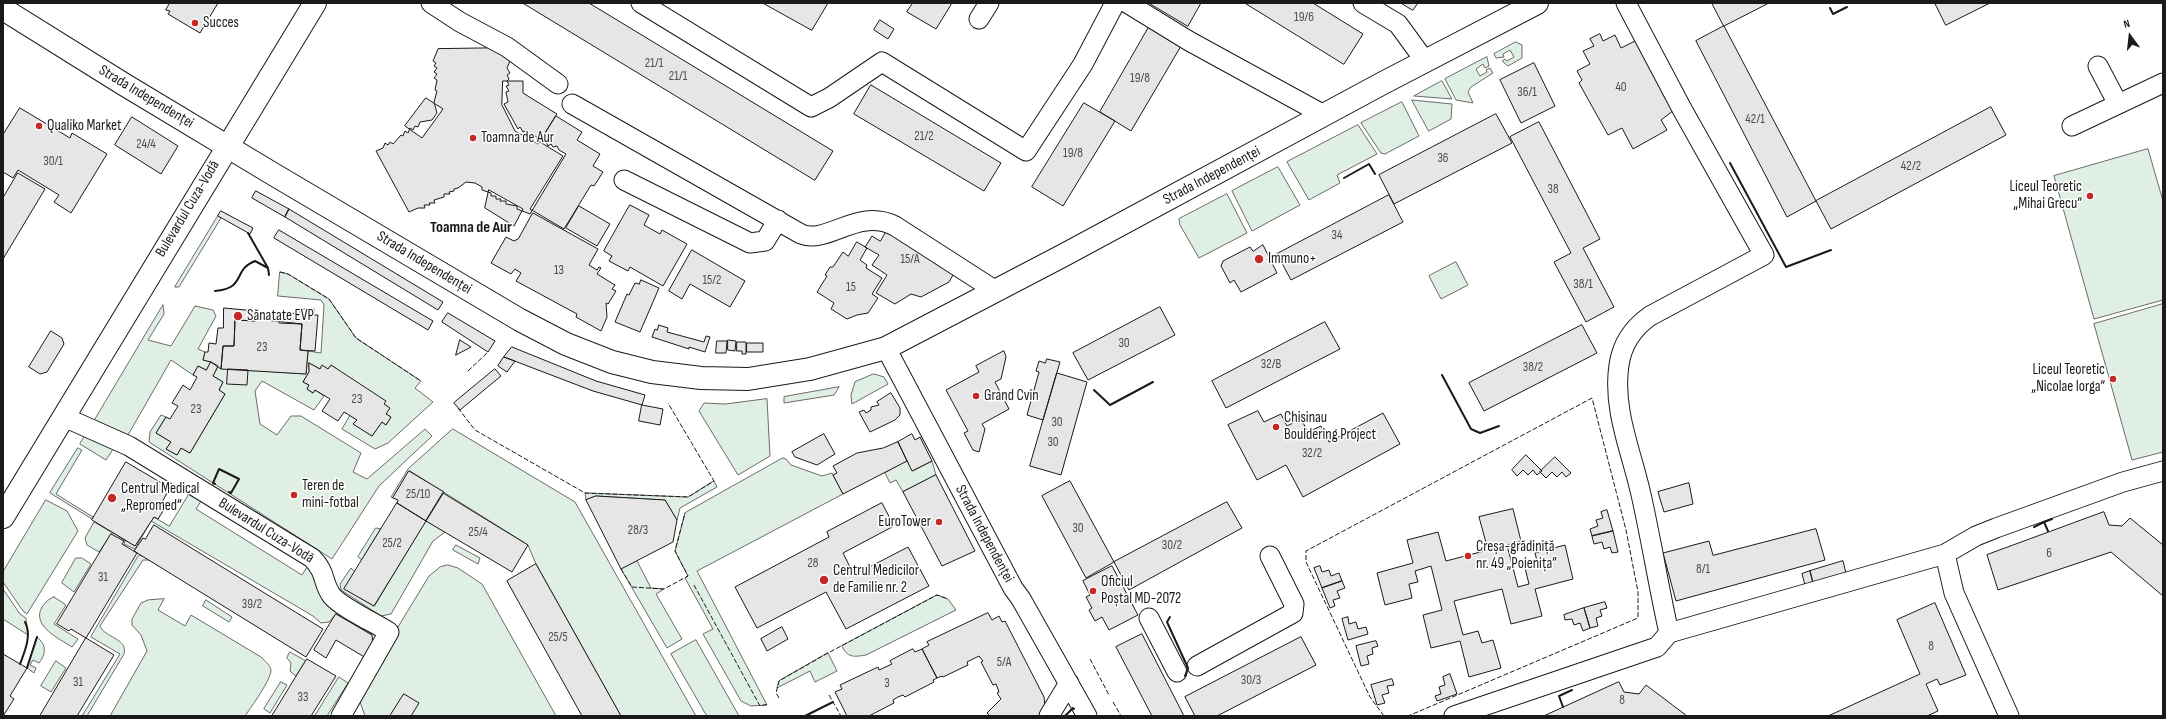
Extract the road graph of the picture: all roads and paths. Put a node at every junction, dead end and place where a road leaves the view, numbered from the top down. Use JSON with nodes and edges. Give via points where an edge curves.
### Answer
{"nodes":[{"id":1,"x":315,"y":3,"type":"edge"},
{"id":2,"x":431,"y":3,"type":"edge"},
{"id":3,"x":641,"y":3,"type":"edge"},
{"id":4,"x":989,"y":3,"type":"edge"},
{"id":5,"x":1115,"y":3,"type":"edge"},
{"id":6,"x":1127,"y":3,"type":"edge"},
{"id":7,"x":1363,"y":3,"type":"edge"},
{"id":8,"x":1537,"y":3,"type":"edge"},
{"id":9,"x":1626,"y":3,"type":"edge"},
{"id":10,"x":3,"y":9,"type":"edge"},
{"id":11,"x":979,"y":19,"type":"dead end"},
{"id":12,"x":1425,"y":61,"type":"junction"},
{"id":13,"x":2098,"y":66,"type":"dead end"},
{"id":14,"x":2163,"y":83,"type":"edge"},
{"id":15,"x":558,"y":84,"type":"dead end"},
{"id":16,"x":572,"y":104,"type":"dead end"},
{"id":17,"x":2118,"y":104,"type":"junction"},
{"id":18,"x":1324,"y":115,"type":"junction"},
{"id":19,"x":2072,"y":126,"type":"dead end"},
{"id":20,"x":227,"y":145,"type":"junction"},
{"id":21,"x":624,"y":180,"type":"dead end"},
{"id":22,"x":778,"y":220,"type":"junction"},
{"id":23,"x":996,"y":291,"type":"junction"},
{"id":24,"x":886,"y":348,"type":"junction"},
{"id":25,"x":64,"y":417,"type":"junction"},
{"id":26,"x":2163,"y":471,"type":"edge"},
{"id":27,"x":3,"y":517,"type":"edge"},
{"id":28,"x":1945,"y":554,"type":"junction"},
{"id":29,"x":1270,"y":556,"type":"dead end"},
{"id":30,"x":1150,"y":618,"type":"dead end"},
{"id":31,"x":1669,"y":633,"type":"junction"},
{"id":32,"x":1197,"y":666,"type":"dead end"},
{"id":33,"x":1177,"y":672,"type":"dead end"},
{"id":34,"x":1069,"y":683,"type":"junction"},
{"id":35,"x":1050,"y":714,"type":"edge"},
{"id":36,"x":345,"y":715,"type":"edge"},
{"id":37,"x":1087,"y":716,"type":"edge"},
{"id":38,"x":1454,"y":716,"type":"edge"},
{"id":39,"x":2009,"y":716,"type":"edge"}],
"edges":[{"from":1,"to":20,"type":"main road","name":"Bulevardul Cuza-Vodă"},
{"from":2,"to":15,"type":"street","via":[[460,22],[508,47]]},
{"from":3,"to":5,"type":"street","via":[[812,107],[882,62],[1026,151],[1083,64]]},
{"from":4,"to":11,"type":"street"},
{"from":6,"to":18,"type":"street","via":[[1188,41]]},
{"from":7,"to":12,"type":"street","via":[[1398,24]]},
{"from":8,"to":12,"type":"main road","name":"Strada Independenței"},
{"from":9,"to":31,"type":"street","via":[[1764,255],[1650,316],[1638,325],[1622,350],[1618,373],[1621,419],[1642,498]]},
{"from":10,"to":20,"type":"main road","name":"Strada Independenței"},
{"from":12,"to":18,"type":"main road","name":"Strada Independenței"},
{"from":13,"to":17,"type":"street"},
{"from":14,"to":17,"type":"street"},
{"from":16,"to":22,"type":"street"},
{"from":17,"to":19,"type":"street"},
{"from":18,"to":23,"type":"main road","name":"Strada Independenței"},
{"from":20,"to":24,"type":"main road","name":"Strada Independenței","via":[[520,320],[566,344],[612,362],[668,375],[748,379],[810,369]]},
{"from":20,"to":25,"type":"main road","name":"Bulevardul Cuza-Vodă"},
{"from":21,"to":22,"type":"street","via":[[750,243],[765,241]]},
{"from":22,"to":23,"type":"street","via":[[806,236],[870,220],[883,220]]},
{"from":23,"to":24,"type":"main road","name":"Strada Independenței"},
{"from":24,"to":34,"type":"street","name":"Strada Independenței","via":[[1013,588]]},
{"from":25,"to":27,"type":"main road","name":"Bulevardul Cuza-Vodă"},
{"from":25,"to":36,"type":"street","name":"Bulevardul Cuza-Vodă","via":[[130,446],[312,558],[322,570],[335,599],[389,632]]},
{"from":26,"to":28,"type":"street","via":[[2123,482],[1996,528]]},
{"from":28,"to":31,"type":"street"},
{"from":28,"to":39,"type":"street","via":[[1954,593]]},
{"from":29,"to":32,"type":"street","via":[[1294,604],[1293,613]]},
{"from":30,"to":33,"type":"street"},
{"from":31,"to":38,"type":"street","via":[[1657,647]]},
{"from":34,"to":35,"type":"street"},
{"from":34,"to":37,"type":"street","name":"Strada Independenței"}]}
